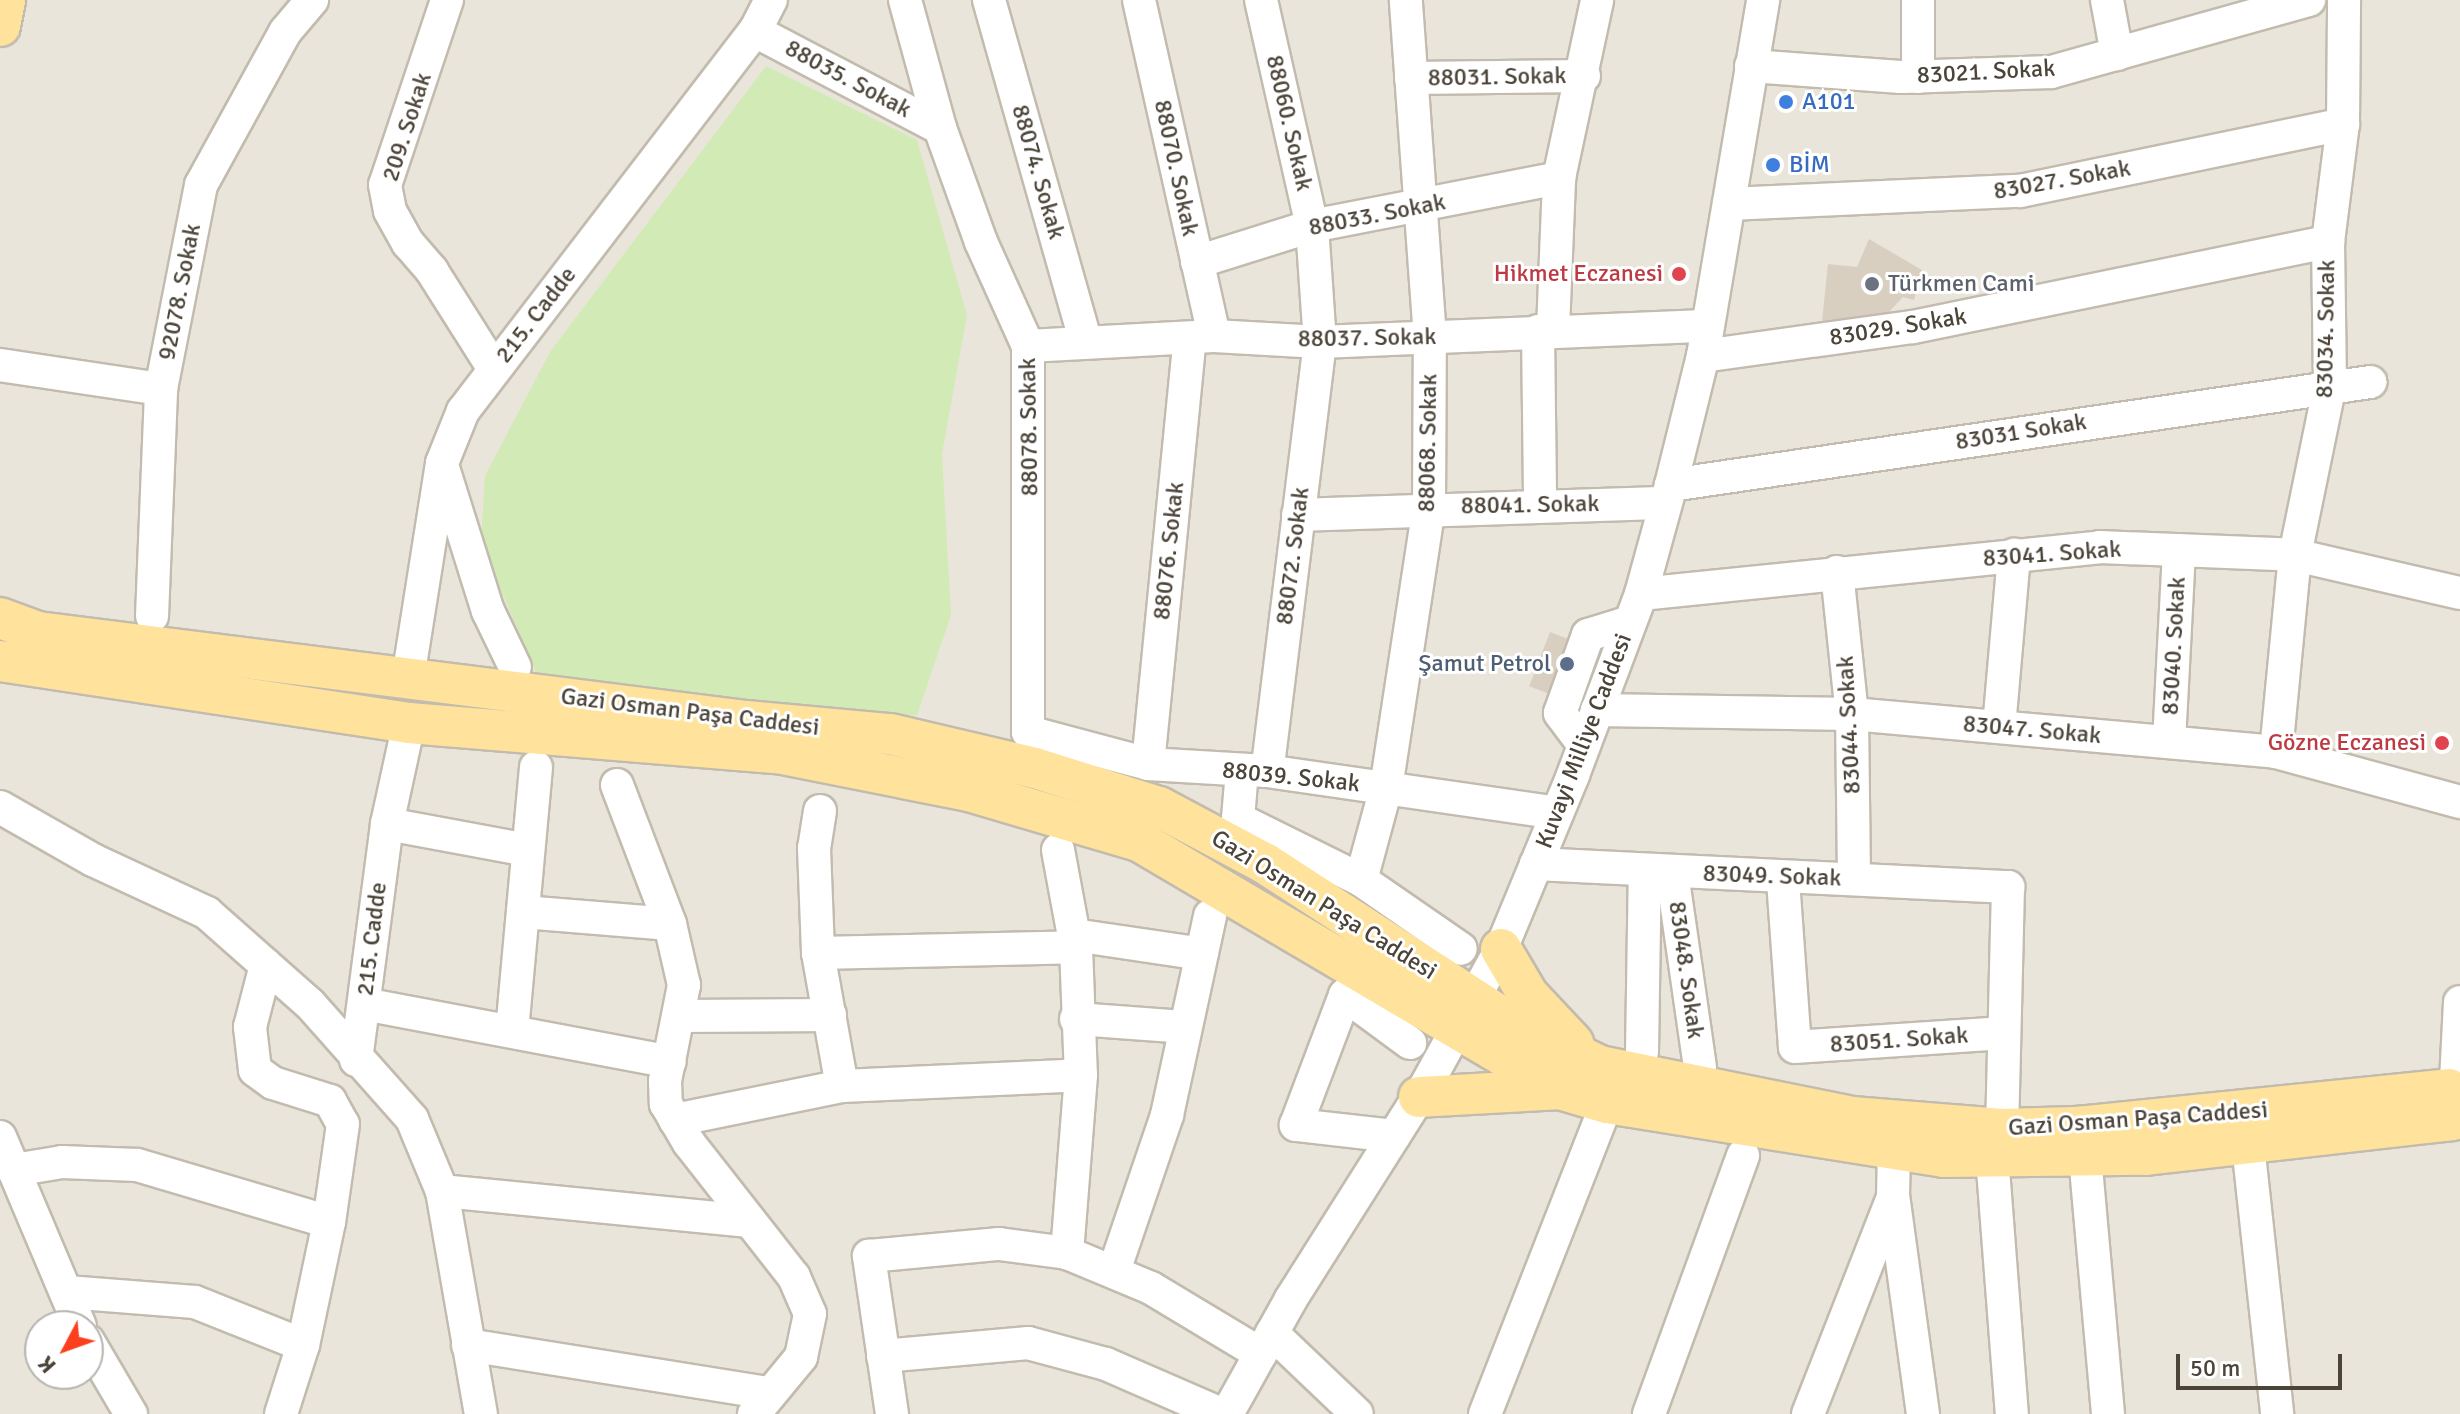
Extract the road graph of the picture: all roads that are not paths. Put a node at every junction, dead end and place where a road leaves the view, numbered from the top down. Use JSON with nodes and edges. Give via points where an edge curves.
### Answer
{"nodes":[{"id":1,"x":5,"y":0,"type":"edge"},
{"id":2,"x":312,"y":0,"type":"edge"},
{"id":3,"x":447,"y":0,"type":"edge"},
{"id":4,"x":771,"y":0,"type":"edge"},
{"id":5,"x":905,"y":0,"type":"edge"},
{"id":6,"x":989,"y":0,"type":"edge"},
{"id":7,"x":1139,"y":0,"type":"edge"},
{"id":8,"x":1261,"y":0,"type":"edge"},
{"id":9,"x":1406,"y":0,"type":"edge"},
{"id":10,"x":1597,"y":0,"type":"edge"},
{"id":11,"x":1763,"y":0,"type":"edge"},
{"id":12,"x":1918,"y":0,"type":"edge"},
{"id":13,"x":2107,"y":0,"type":"edge"},
{"id":14,"x":2309,"y":0,"type":"edge"},
{"id":15,"x":2344,"y":0,"type":"edge"},
{"id":16,"x":2240,"y":9,"type":"edge"},
{"id":17,"x":0,"y":26,"type":"edge"},
{"id":18,"x":755,"y":31,"type":"junction"},
{"id":19,"x":2117,"y":54,"type":"junction"},
{"id":20,"x":1751,"y":66,"type":"junction"},
{"id":21,"x":1584,"y":76,"type":"junction"},
{"id":22,"x":1918,"y":77,"type":"junction"},
{"id":23,"x":1411,"y":78,"type":"junction"},
{"id":24,"x":2343,"y":124,"type":"junction"},
{"id":25,"x":940,"y":128,"type":"junction"},
{"id":26,"x":1559,"y":178,"type":"junction"},
{"id":27,"x":1729,"y":204,"type":"junction"},
{"id":28,"x":1417,"y":209,"type":"junction"},
{"id":29,"x":1312,"y":226,"type":"junction"},
{"id":30,"x":2328,"y":242,"type":"junction"},
{"id":31,"x":1197,"y":262,"type":"junction"},
{"id":32,"x":1546,"y":331,"type":"junction"},
{"id":33,"x":1202,"y":337,"type":"junction"},
{"id":34,"x":1430,"y":338,"type":"junction"},
{"id":35,"x":1704,"y":341,"type":"junction"},
{"id":36,"x":1320,"y":342,"type":"junction"},
{"id":37,"x":1086,"y":343,"type":"junction"},
{"id":38,"x":1028,"y":346,"type":"junction"},
{"id":39,"x":0,"y":365,"type":"edge"},
{"id":40,"x":494,"y":369,"type":"junction"},
{"id":41,"x":2370,"y":382,"type":"dead end"},
{"id":42,"x":2330,"y":384,"type":"junction"},
{"id":43,"x":161,"y":389,"type":"junction"},
{"id":44,"x":442,"y":463,"type":"junction"},
{"id":45,"x":1669,"y":494,"type":"junction"},
{"id":46,"x":1540,"y":505,"type":"junction"},
{"id":47,"x":1429,"y":507,"type":"junction"},
{"id":48,"x":1298,"y":515,"type":"junction"},
{"id":49,"x":2179,"y":550,"type":"junction"},
{"id":50,"x":2014,"y":555,"type":"junction"},
{"id":51,"x":2295,"y":555,"type":"junction"},
{"id":52,"x":1837,"y":572,"type":"junction"},
{"id":53,"x":2460,"y":593,"type":"edge"},
{"id":54,"x":1636,"y":608,"type":"junction"},
{"id":55,"x":152,"y":616,"type":"dead end"},
{"id":56,"x":0,"y":618,"type":"edge"},
{"id":57,"x":0,"y":661,"type":"edge"},
{"id":58,"x":515,"y":667,"type":"dead end"},
{"id":59,"x":408,"y":678,"type":"junction"},
{"id":60,"x":1597,"y":710,"type":"junction"},
{"id":61,"x":1852,"y":714,"type":"junction"},
{"id":62,"x":409,"y":723,"type":"junction"},
{"id":63,"x":1999,"y":727,"type":"junction"},
{"id":64,"x":1028,"y":732,"type":"joint"},
{"id":65,"x":2169,"y":742,"type":"junction"},
{"id":66,"x":1584,"y":745,"type":"junction"},
{"id":67,"x":2276,"y":752,"type":"junction"},
{"id":68,"x":1148,"y":764,"type":"junction"},
{"id":69,"x":536,"y":767,"type":"dead end"},
{"id":70,"x":1255,"y":771,"type":"junction"},
{"id":71,"x":617,"y":785,"type":"dead end"},
{"id":72,"x":1386,"y":788,"type":"junction"},
{"id":73,"x":2460,"y":802,"type":"edge"},
{"id":74,"x":0,"y":807,"type":"edge"},
{"id":75,"x":820,"y":811,"type":"dead end"},
{"id":76,"x":1557,"y":813,"type":"junction"},
{"id":77,"x":387,"y":824,"type":"junction"},
{"id":78,"x":527,"y":850,"type":"junction"},
{"id":79,"x":1058,"y":850,"type":"dead end"},
{"id":80,"x":1536,"y":864,"type":"junction"},
{"id":81,"x":1658,"y":872,"type":"junction"},
{"id":82,"x":1854,"y":879,"type":"junction"},
{"id":83,"x":1361,"y":880,"type":"junction"},
{"id":84,"x":1783,"y":880,"type":"junction"},
{"id":85,"x":524,"y":912,"type":"junction"},
{"id":86,"x":1210,"y":916,"type":"dead end"},
{"id":87,"x":670,"y":924,"type":"junction"},
{"id":88,"x":1075,"y":941,"type":"junction"},
{"id":89,"x":1461,"y":949,"type":"dead end"},
{"id":90,"x":1501,"y":949,"type":"junction"},
{"id":91,"x":818,"y":953,"type":"junction"},
{"id":92,"x":1202,"y":954,"type":"junction"},
{"id":93,"x":266,"y":965,"type":"junction"},
{"id":94,"x":2460,"y":1002,"type":"edge"},
{"id":95,"x":364,"y":1004,"type":"junction"},
{"id":96,"x":1466,"y":1013,"type":"junction"},
{"id":97,"x":830,"y":1015,"type":"junction"},
{"id":98,"x":681,"y":1016,"type":"junction"},
{"id":99,"x":1076,"y":1019,"type":"junction"},
{"id":100,"x":1185,"y":1027,"type":"junction"},
{"id":101,"x":512,"y":1031,"type":"junction"},
{"id":102,"x":2004,"y":1033,"type":"junction"},
{"id":103,"x":1410,"y":1043,"type":"dead end"},
{"id":104,"x":1642,"y":1052,"type":"dead end"},
{"id":105,"x":356,"y":1060,"type":"junction"},
{"id":106,"x":670,"y":1062,"type":"junction"},
{"id":107,"x":1700,"y":1067,"type":"dead end"},
{"id":108,"x":1081,"y":1075,"type":"junction"},
{"id":109,"x":1604,"y":1084,"type":"junction"},
{"id":110,"x":842,"y":1086,"type":"junction"},
{"id":111,"x":1560,"y":1089,"type":"junction"},
{"id":112,"x":1419,"y":1097,"type":"junction"},
{"id":113,"x":2456,"y":1099,"type":"edge"},
{"id":114,"x":675,"y":1120,"type":"junction"},
{"id":115,"x":1394,"y":1136,"type":"junction"},
{"id":116,"x":0,"y":1137,"type":"edge"},
{"id":117,"x":1997,"y":1142,"type":"junction"},
{"id":118,"x":2248,"y":1145,"type":"junction"},
{"id":119,"x":1894,"y":1149,"type":"junction"},
{"id":120,"x":1743,"y":1156,"type":"dead end"},
{"id":121,"x":2085,"y":1156,"type":"junction"},
{"id":122,"x":14,"y":1170,"type":"junction"},
{"id":123,"x":442,"y":1191,"type":"junction"},
{"id":124,"x":1893,"y":1195,"type":"junction"},
{"id":125,"x":749,"y":1221,"type":"junction"},
{"id":126,"x":329,"y":1222,"type":"junction"},
{"id":127,"x":1067,"y":1253,"type":"junction"},
{"id":128,"x":1114,"y":1271,"type":"junction"},
{"id":129,"x":67,"y":1292,"type":"junction"},
{"id":130,"x":74,"y":1310,"type":"edge"},
{"id":131,"x":1266,"y":1344,"type":"junction"},
{"id":132,"x":303,"y":1345,"type":"junction"},
{"id":133,"x":468,"y":1345,"type":"junction"},
{"id":134,"x":883,"y":1356,"type":"junction"},
{"id":135,"x":104,"y":1376,"type":"edge"},
{"id":136,"x":762,"y":1404,"type":"edge"},
{"id":137,"x":117,"y":1405,"type":"edge"},
{"id":138,"x":281,"y":1414,"type":"edge"},
{"id":139,"x":481,"y":1414,"type":"edge"},
{"id":140,"x":892,"y":1414,"type":"edge"},
{"id":141,"x":1224,"y":1414,"type":"edge"},
{"id":142,"x":1357,"y":1414,"type":"edge"},
{"id":143,"x":1485,"y":1414,"type":"edge"},
{"id":144,"x":1649,"y":1414,"type":"edge"},
{"id":145,"x":1808,"y":1414,"type":"edge"},
{"id":146,"x":1923,"y":1414,"type":"edge"},
{"id":147,"x":2012,"y":1414,"type":"edge"},
{"id":148,"x":2108,"y":1414,"type":"edge"},
{"id":149,"x":2277,"y":1414,"type":"edge"}],
"edges":[{"from":1,"to":17,"type":"main road"},
{"from":2,"to":43,"type":"street","name":"92078. Sokak","via":[[285,32],[201,185]]},
{"from":3,"to":40,"type":"street","name":"209. Sokak","via":[[385,185],[390,211],[408,243],[432,271]]},
{"from":4,"to":18,"type":"street","name":"215. Cadde"},
{"from":5,"to":25,"type":"street","name":"88078. Sokak"},
{"from":6,"to":37,"type":"street","name":"88074. Sokak"},
{"from":7,"to":31,"type":"street","name":"88070. Sokak"},
{"from":8,"to":29,"type":"street","name":"88060. Sokak"},
{"from":9,"to":23,"type":"street","name":"88068. Sokak"},
{"from":10,"to":21,"type":"street"},
{"from":11,"to":20,"type":"street","name":"Kuvayi Milliye Caddesi"},
{"from":12,"to":22,"type":"street"},
{"from":13,"to":19,"type":"street"},
{"from":14,"to":16,"type":"street","name":"83021. Sokak"},
{"from":15,"to":24,"type":"street","name":"83034. Sokak"},
{"from":16,"to":19,"type":"street","name":"83021. Sokak"},
{"from":18,"to":25,"type":"street","name":"88035. Sokak"},
{"from":18,"to":40,"type":"street","name":"215. Cadde"},
{"from":19,"to":22,"type":"street","name":"83021. Sokak","via":[[2051,72]]},
{"from":20,"to":22,"type":"street","name":"83021. Sokak"},
{"from":20,"to":27,"type":"street","name":"Kuvayi Milliye Caddesi"},
{"from":21,"to":23,"type":"street","name":"88031. Sokak"},
{"from":21,"to":26,"type":"street"},
{"from":23,"to":28,"type":"street","name":"88068. Sokak"},
{"from":24,"to":27,"type":"street","name":"83027. Sokak","via":[[2020,191]]},
{"from":24,"to":30,"type":"street","name":"83034. Sokak"},
{"from":25,"to":38,"type":"street","name":"88078. Sokak","via":[[981,242]]},
{"from":26,"to":28,"type":"street","name":"88033. Sokak"},
{"from":26,"to":32,"type":"street"},
{"from":27,"to":35,"type":"street","name":"Kuvayi Milliye Caddesi"},
{"from":28,"to":29,"type":"street","name":"88033. Sokak"},
{"from":28,"to":34,"type":"street","name":"88068. Sokak"},
{"from":29,"to":31,"type":"street","name":"88033. Sokak"},
{"from":29,"to":36,"type":"street","name":"88060. Sokak"},
{"from":30,"to":35,"type":"street","name":"83029. Sokak","via":[[1913,327]]},
{"from":30,"to":42,"type":"street","name":"83034. Sokak"},
{"from":31,"to":33,"type":"street","name":"88070. Sokak"},
{"from":32,"to":34,"type":"street","name":"88037. Sokak"},
{"from":32,"to":35,"type":"street","name":"88037. Sokak"},
{"from":32,"to":46,"type":"street"},
{"from":33,"to":36,"type":"street","name":"88037. Sokak"},
{"from":33,"to":37,"type":"street","name":"88037. Sokak"},
{"from":33,"to":68,"type":"street","name":"88076. Sokak"},
{"from":34,"to":36,"type":"street","name":"88037. Sokak"},
{"from":34,"to":47,"type":"street","name":"88068. Sokak"},
{"from":35,"to":45,"type":"street","name":"Kuvayi Milliye Caddesi"},
{"from":36,"to":48,"type":"street","name":"88072. Sokak"},
{"from":37,"to":38,"type":"street","name":"88037. Sokak"},
{"from":38,"to":64,"type":"street","name":"88078. Sokak"},
{"from":39,"to":43,"type":"street"},
{"from":40,"to":44,"type":"street","name":"215. Cadde","via":[[463,411]]},
{"from":41,"to":42,"type":"street","name":"83031 Sokak"},
{"from":42,"to":45,"type":"street","name":"83031 Sokak"},
{"from":42,"to":51,"type":"street","name":"83034. Sokak"},
{"from":43,"to":55,"type":"street","name":"92078. Sokak"},
{"from":44,"to":58,"type":"street","via":[[488,611]]},
{"from":44,"to":59,"type":"street","name":"215. Cadde"},
{"from":45,"to":46,"type":"street","name":"88041. Sokak"},
{"from":45,"to":54,"type":"street","name":"Kuvayi Milliye Caddesi"},
{"from":46,"to":47,"type":"street","name":"88041. Sokak"},
{"from":47,"to":48,"type":"street","name":"88041. Sokak"},
{"from":47,"to":72,"type":"street","name":"88068. Sokak"},
{"from":48,"to":70,"type":"street","name":"88072. Sokak"},
{"from":49,"to":50,"type":"street","name":"83041. Sokak","via":[[2100,547]]},
{"from":49,"to":51,"type":"street","name":"83041. Sokak"},
{"from":49,"to":65,"type":"street","name":"83040. Sokak"},
{"from":50,"to":52,"type":"street","name":"83041. Sokak"},
{"from":50,"to":63,"type":"street"},
{"from":51,"to":53,"type":"street","name":"83041. Sokak"},
{"from":51,"to":67,"type":"street","name":"83034. Sokak"},
{"from":52,"to":54,"type":"street","name":"83041. Sokak"},
{"from":52,"to":61,"type":"street","name":"83044. Sokak"},
{"from":54,"to":60,"type":"street","name":"Kuvayi Milliye Caddesi"},
{"from":54,"to":66,"type":"street","name":"83041. Sokak","via":[[1588,635],[1560,713]]},
{"from":56,"to":59,"type":"main road","name":"Gazi Osman Paşa Caddesi","via":[[38,632]]},
{"from":57,"to":62,"type":"main road","name":"Gazi Osman Paşa Caddesi"},
{"from":59,"to":96,"type":"main road","name":"Gazi Osman Paşa Caddesi","via":[[890,734],[1035,768],[1159,807],[1240,850]]},
{"from":60,"to":61,"type":"street","name":"83047. Sokak"},
{"from":60,"to":66,"type":"street","name":"Kuvayi Milliye Caddesi"},
{"from":61,"to":63,"type":"street","name":"83047. Sokak"},
{"from":61,"to":82,"type":"street","name":"83044. Sokak"},
{"from":62,"to":77,"type":"street","name":"215. Cadde"},
{"from":62,"to":96,"type":"main road","name":"Gazi Osman Paşa Caddesi","via":[[777,753],[969,791],[1139,841]]},
{"from":63,"to":65,"type":"street","name":"83047. Sokak"},
{"from":64,"to":68,"type":"street","name":"88039. Sokak"},
{"from":65,"to":67,"type":"street","name":"83047. Sokak"},
{"from":66,"to":76,"type":"street","name":"Kuvayi Milliye Caddesi"},
{"from":67,"to":73,"type":"street","name":"83047. Sokak"},
{"from":68,"to":70,"type":"street","name":"88039. Sokak"},
{"from":69,"to":78,"type":"street"},
{"from":70,"to":72,"type":"street","name":"88039. Sokak"},
{"from":70,"to":83,"type":"street","name":"88072. Sokak","via":[[1238,819]]},
{"from":71,"to":87,"type":"street"},
{"from":72,"to":76,"type":"street","name":"88039. Sokak"},
{"from":72,"to":83,"type":"street","name":"88068. Sokak"},
{"from":74,"to":93,"type":"street","via":[[93,860],[207,913]]},
{"from":75,"to":91,"type":"street","via":[[814,848]]},
{"from":76,"to":80,"type":"street","name":"Kuvayi Milliye Caddesi"},
{"from":77,"to":78,"type":"street"},
{"from":77,"to":95,"type":"street","name":"215. Cadde"},
{"from":78,"to":85,"type":"street"},
{"from":79,"to":88,"type":"street"},
{"from":80,"to":81,"type":"street","name":"83049. Sokak"},
{"from":80,"to":90,"type":"street","name":"Kuvayi Milliye Caddesi"},
{"from":81,"to":84,"type":"street","name":"83049. Sokak"},
{"from":81,"to":104,"type":"street"},
{"from":81,"to":107,"type":"street","name":"83048. Sokak"},
{"from":82,"to":84,"type":"street","name":"83049. Sokak"},
{"from":82,"to":102,"type":"street","name":"83049. Sokak","via":[[2008,887]]},
{"from":83,"to":89,"type":"street"},
{"from":84,"to":102,"type":"street","name":"83051. Sokak","via":[[1795,1047]]},
{"from":85,"to":87,"type":"street"},
{"from":85,"to":101,"type":"street"},
{"from":86,"to":92,"type":"street"},
{"from":87,"to":98,"type":"street","via":[[684,985]]},
{"from":88,"to":91,"type":"street"},
{"from":88,"to":92,"type":"street"},
{"from":88,"to":99,"type":"street"},
{"from":90,"to":96,"type":"street","name":"Kuvayi Milliye Caddesi"},
{"from":90,"to":109,"type":"main road","via":[[1552,1024]]},
{"from":91,"to":97,"type":"street"},
{"from":92,"to":100,"type":"street"},
{"from":93,"to":105,"type":"street","via":[[310,1004]]},
{"from":93,"to":126,"type":"street","via":[[250,1027],[255,1070],[273,1083],[330,1101],[343,1124]]},
{"from":94,"to":113,"type":"street"},
{"from":95,"to":101,"type":"street"},
{"from":95,"to":105,"type":"street","name":"215. Cadde"},
{"from":96,"to":109,"type":"main road","name":"Gazi Osman Paşa Caddesi"},
{"from":96,"to":111,"type":"main road","name":"Gazi Osman Paşa Caddesi"},
{"from":96,"to":112,"type":"street","name":"Kuvayi Milliye Caddesi"},
{"from":97,"to":98,"type":"street"},
{"from":97,"to":110,"type":"street"},
{"from":98,"to":106,"type":"street"},
{"from":99,"to":100,"type":"street"},
{"from":99,"to":108,"type":"street"},
{"from":100,"to":128,"type":"street","via":[[1167,1115]]},
{"from":101,"to":106,"type":"street"},
{"from":102,"to":117,"type":"street"},
{"from":103,"to":115,"type":"street","via":[[1345,995],[1296,1125]]},
{"from":105,"to":123,"type":"street","via":[[412,1119]]},
{"from":106,"to":114,"type":"street","via":[[666,1104]]},
{"from":108,"to":110,"type":"street"},
{"from":108,"to":127,"type":"street"},
{"from":109,"to":111,"type":"main road","name":"Gazi Osman Paşa Caddesi"},
{"from":109,"to":117,"type":"main road","name":"Gazi Osman Paşa Caddesi"},
{"from":109,"to":119,"type":"main road","name":"Gazi Osman Paşa Caddesi"},
{"from":109,"to":143,"type":"street"},
{"from":110,"to":114,"type":"street"},
{"from":111,"to":112,"type":"main road"},
{"from":112,"to":115,"type":"street","name":"Kuvayi Milliye Caddesi"},
{"from":113,"to":117,"type":"main road","name":"Gazi Osman Paşa Caddesi","via":[[2205,1118]]},
{"from":113,"to":118,"type":"main road","name":"Gazi Osman Paşa Caddesi"},
{"from":114,"to":125,"type":"street"},
{"from":115,"to":131,"type":"street","name":"Kuvayi Milliye Caddesi"},
{"from":116,"to":122,"type":"street"},
{"from":117,"to":119,"type":"main road","name":"Gazi Osman Paşa Caddesi","via":[[1943,1157]]},
{"from":117,"to":121,"type":"main road","name":"Gazi Osman Paşa Caddesi"},
{"from":117,"to":147,"type":"street"},
{"from":118,"to":121,"type":"main road","name":"Gazi Osman Paşa Caddesi"},
{"from":118,"to":149,"type":"street"},
{"from":119,"to":124,"type":"street"},
{"from":120,"to":144,"type":"street"},
{"from":121,"to":148,"type":"street"},
{"from":122,"to":126,"type":"street","via":[[62,1162],[137,1165]]},
{"from":122,"to":129,"type":"street"},
{"from":123,"to":125,"type":"street"},
{"from":123,"to":133,"type":"street"},
{"from":124,"to":145,"type":"street"},
{"from":124,"to":146,"type":"street"},
{"from":125,"to":136,"type":"street","via":[[794,1277],[810,1314],[801,1357]]},
{"from":126,"to":132,"type":"street"},
{"from":127,"to":128,"type":"street"},
{"from":127,"to":134,"type":"street","via":[[999,1244],[869,1256]]},
{"from":128,"to":131,"type":"street"},
{"from":129,"to":130,"type":"street"},
{"from":129,"to":132,"type":"street","via":[[195,1302]]},
{"from":131,"to":141,"type":"street","name":"Kuvayi Milliye Caddesi"},
{"from":131,"to":142,"type":"street"},
{"from":132,"to":138,"type":"street"},
{"from":133,"to":136,"type":"street"},
{"from":133,"to":139,"type":"street"},
{"from":134,"to":140,"type":"street"},
{"from":134,"to":141,"type":"street","via":[[1028,1343],[1121,1370]]},
{"from":135,"to":137,"type":"street"}]}
